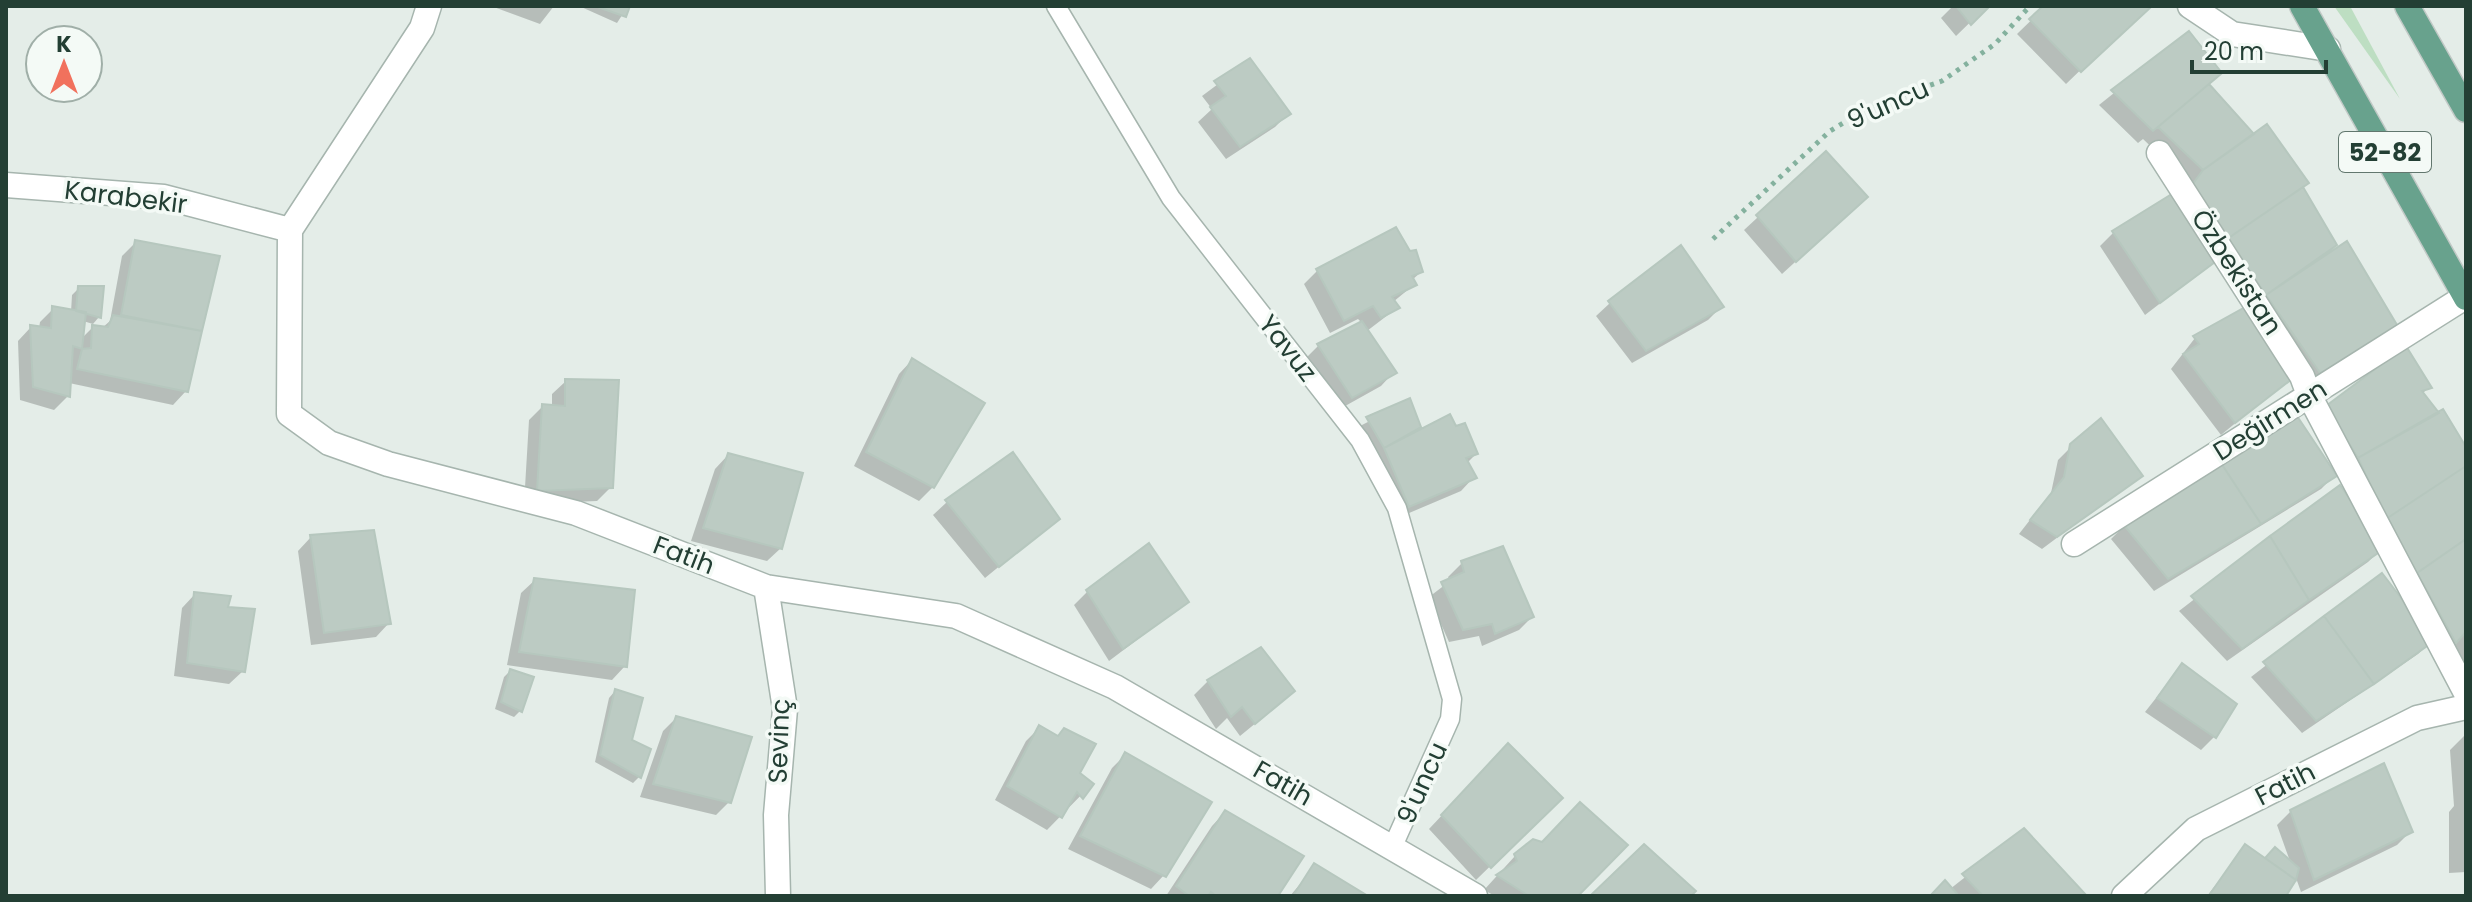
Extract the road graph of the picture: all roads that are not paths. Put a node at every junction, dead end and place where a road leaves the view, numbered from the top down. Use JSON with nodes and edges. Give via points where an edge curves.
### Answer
{"nodes":[{"id":1,"x":429,"y":6,"type":"edge"},
{"id":2,"x":1056,"y":6,"type":"edge"},
{"id":3,"x":2190,"y":6,"type":"edge"},
{"id":4,"x":2302,"y":6,"type":"edge"},
{"id":5,"x":2407,"y":6,"type":"edge"},
{"id":6,"x":2328,"y":49,"type":"junction"},
{"id":7,"x":2466,"y":110,"type":"edge"},
{"id":8,"x":2159,"y":153,"type":"dead end"},
{"id":9,"x":6,"y":185,"type":"edge"},
{"id":10,"x":290,"y":230,"type":"junction"},
{"id":11,"x":2466,"y":297,"type":"edge"},
{"id":12,"x":2309,"y":395,"type":"junction"},
{"id":13,"x":2074,"y":544,"type":"dead end"},
{"id":14,"x":766,"y":587,"type":"junction"},
{"id":15,"x":2466,"y":693,"type":"edge"},
{"id":16,"x":2466,"y":707,"type":"edge"},
{"id":17,"x":1450,"y":719,"type":"joint"},
{"id":18,"x":1393,"y":846,"type":"junction"},
{"id":19,"x":778,"y":896,"type":"edge"},
{"id":20,"x":1475,"y":896,"type":"edge"},
{"id":21,"x":2124,"y":896,"type":"edge"}],
"edges":[{"from":1,"to":10,"type":"street","via":[[422,28]]},
{"from":2,"to":17,"type":"lane","name":"Yavuz","via":[[1171,198],[1360,440],[1397,508],[1452,699]]},
{"from":3,"to":6,"type":"street","via":[[2232,34]]},
{"from":4,"to":6,"type":"main road","number":"52-82"},
{"from":5,"to":7,"type":"main road"},
{"from":6,"to":11,"type":"main road","number":"52-82"},
{"from":8,"to":12,"type":"street","name":"Özbekistan","via":[[2302,376]]},
{"from":9,"to":10,"type":"street","name":"Karabekir","via":[[164,197]]},
{"from":10,"to":14,"type":"street","name":"Fatih","via":[[289,414],[329,443],[388,464],[576,513]]},
{"from":11,"to":12,"type":"street","name":"Değirmen"},
{"from":12,"to":13,"type":"street","name":"Değirmen"},
{"from":12,"to":15,"type":"street","name":"Özbekistan"},
{"from":14,"to":18,"type":"street","name":"Fatih","via":[[956,616],[1115,687]]},
{"from":14,"to":19,"type":"street","name":"Sevinç","via":[[785,709],[776,815]]},
{"from":16,"to":21,"type":"street","name":"Fatih","via":[[2417,718],[2196,829]]},
{"from":17,"to":18,"type":"lane","name":"9'uncu"},
{"from":18,"to":20,"type":"street","name":"Fatih"}]}
